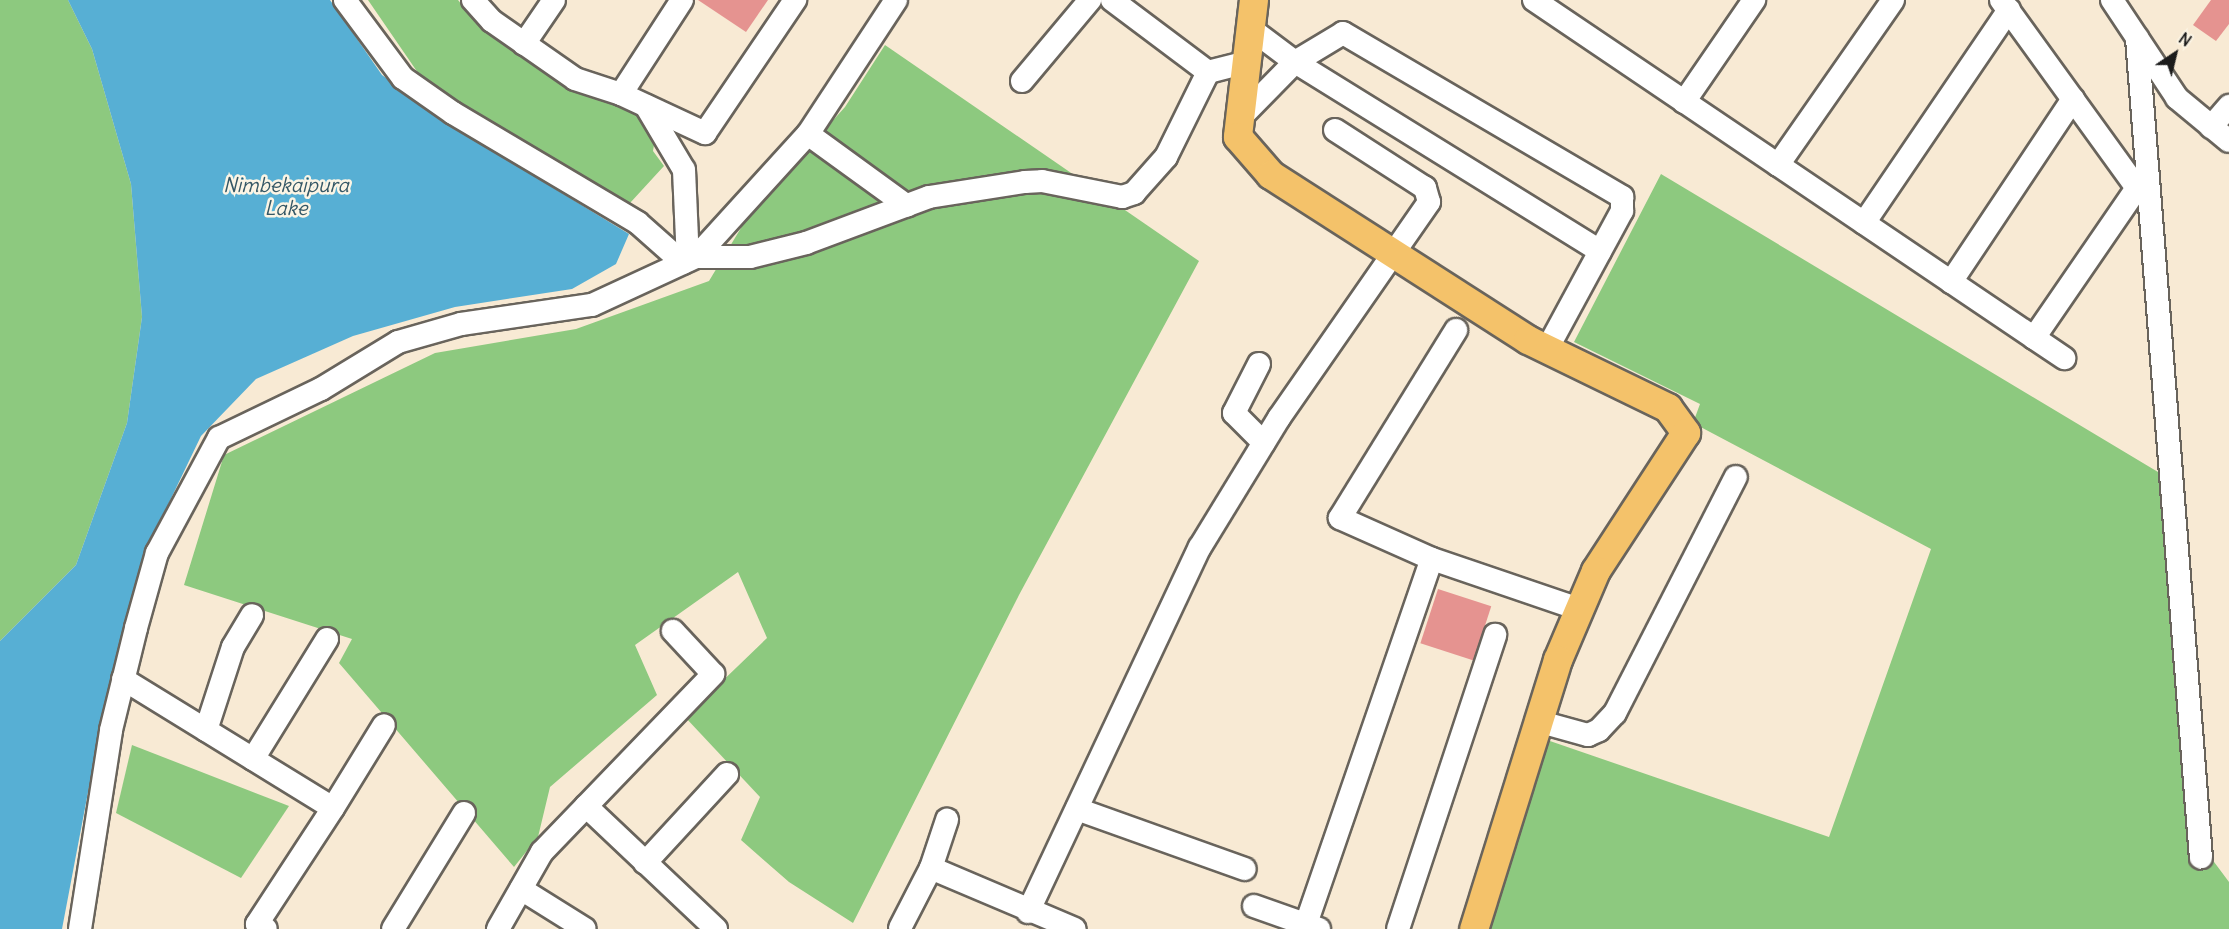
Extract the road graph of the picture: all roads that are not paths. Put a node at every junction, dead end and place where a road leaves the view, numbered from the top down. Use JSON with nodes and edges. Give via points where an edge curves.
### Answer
{"nodes":[{"id":1,"x":345,"y":0,"type":"edge"},
{"id":2,"x":473,"y":0,"type":"edge"},
{"id":3,"x":554,"y":0,"type":"edge"},
{"id":4,"x":682,"y":0,"type":"edge"},
{"id":5,"x":795,"y":0,"type":"edge"},
{"id":6,"x":896,"y":0,"type":"edge"},
{"id":7,"x":1090,"y":0,"type":"edge"},
{"id":8,"x":1112,"y":0,"type":"edge"},
{"id":9,"x":1254,"y":0,"type":"edge"},
{"id":10,"x":1534,"y":0,"type":"edge"},
{"id":11,"x":1754,"y":0,"type":"edge"},
{"id":12,"x":1893,"y":0,"type":"edge"},
{"id":13,"x":2112,"y":0,"type":"edge"},
{"id":14,"x":2005,"y":5,"type":"edge"},
{"id":15,"x":1251,"y":29,"type":"junction"},
{"id":16,"x":2137,"y":38,"type":"junction"},
{"id":17,"x":524,"y":44,"type":"junction"},
{"id":18,"x":1247,"y":62,"type":"junction"},
{"id":19,"x":1295,"y":62,"type":"junction"},
{"id":20,"x":1208,"y":72,"type":"junction"},
{"id":21,"x":1022,"y":81,"type":"dead end"},
{"id":22,"x":621,"y":94,"type":"junction"},
{"id":23,"x":2073,"y":99,"type":"junction"},
{"id":24,"x":1684,"y":102,"type":"junction"},
{"id":25,"x":646,"y":106,"type":"junction"},
{"id":26,"x":2229,"y":106,"type":"edge"},
{"id":27,"x":1240,"y":117,"type":"junction"},
{"id":28,"x":1335,"y":130,"type":"dead end"},
{"id":29,"x":2223,"y":133,"type":"edge"},
{"id":30,"x":808,"y":134,"type":"junction"},
{"id":31,"x":1778,"y":165,"type":"junction"},
{"id":32,"x":907,"y":206,"type":"junction"},
{"id":33,"x":1864,"y":223,"type":"junction"},
{"id":34,"x":1600,"y":251,"type":"junction"},
{"id":35,"x":1394,"y":254,"type":"junction"},
{"id":36,"x":689,"y":260,"type":"junction"},
{"id":37,"x":1951,"y":282,"type":"junction"},
{"id":38,"x":1456,"y":330,"type":"dead end"},
{"id":39,"x":2034,"y":338,"type":"junction"},
{"id":40,"x":1547,"y":349,"type":"junction"},
{"id":41,"x":2064,"y":358,"type":"dead end"},
{"id":42,"x":1259,"y":364,"type":"dead end"},
{"id":43,"x":1264,"y":443,"type":"junction"},
{"id":44,"x":1736,"y":477,"type":"dead end"},
{"id":45,"x":1432,"y":559,"type":"junction"},
{"id":46,"x":1579,"y":609,"type":"junction"},
{"id":47,"x":252,"y":615,"type":"dead end"},
{"id":48,"x":673,"y":631,"type":"dead end"},
{"id":49,"x":1495,"y":635,"type":"dead end"},
{"id":50,"x":327,"y":639,"type":"dead end"},
{"id":51,"x":123,"y":679,"type":"junction"},
{"id":52,"x":1537,"y":722,"type":"junction"},
{"id":53,"x":384,"y":725,"type":"dead end"},
{"id":54,"x":206,"y":729,"type":"junction"},
{"id":55,"x":253,"y":759,"type":"junction"},
{"id":56,"x":727,"y":774,"type":"dead end"},
{"id":57,"x":586,"y":806,"type":"junction"},
{"id":58,"x":333,"y":808,"type":"junction"},
{"id":59,"x":1077,"y":809,"type":"junction"},
{"id":60,"x":464,"y":813,"type":"dead end"},
{"id":61,"x":947,"y":820,"type":"dead end"},
{"id":62,"x":2201,"y":858,"type":"dead end"},
{"id":63,"x":645,"y":863,"type":"junction"},
{"id":64,"x":931,"y":868,"type":"junction"},
{"id":65,"x":1245,"y":869,"type":"dead end"},
{"id":66,"x":521,"y":889,"type":"junction"},
{"id":67,"x":1254,"y":906,"type":"dead end"},
{"id":68,"x":1028,"y":912,"type":"junction"},
{"id":69,"x":1313,"y":926,"type":"edge"},
{"id":70,"x":900,"y":928,"type":"edge"},
{"id":71,"x":80,"y":929,"type":"edge"},
{"id":72,"x":266,"y":929,"type":"edge"},
{"id":73,"x":393,"y":929,"type":"edge"},
{"id":74,"x":498,"y":929,"type":"edge"},
{"id":75,"x":585,"y":929,"type":"edge"},
{"id":76,"x":716,"y":929,"type":"edge"},
{"id":77,"x":1075,"y":929,"type":"edge"},
{"id":78,"x":1398,"y":929,"type":"edge"},
{"id":79,"x":1474,"y":929,"type":"edge"}],
"edges":[{"from":1,"to":36,"type":"street","via":[[403,78],[419,91],[638,223]]},
{"from":2,"to":17,"type":"street","via":[[492,21]]},
{"from":3,"to":17,"type":"street"},
{"from":4,"to":22,"type":"street"},
{"from":5,"to":25,"type":"street","via":[[705,133]]},
{"from":6,"to":30,"type":"street"},
{"from":7,"to":21,"type":"street"},
{"from":8,"to":20,"type":"street"},
{"from":9,"to":15,"type":"main road"},
{"from":10,"to":24,"type":"street"},
{"from":11,"to":24,"type":"street"},
{"from":12,"to":31,"type":"street"},
{"from":13,"to":16,"type":"street"},
{"from":14,"to":23,"type":"street"},
{"from":14,"to":33,"type":"street"},
{"from":15,"to":18,"type":"main road"},
{"from":15,"to":19,"type":"street"},
{"from":16,"to":29,"type":"street","via":[[2177,98]]},
{"from":16,"to":62,"type":"street"},
{"from":17,"to":22,"type":"street","via":[[575,80]]},
{"from":18,"to":20,"type":"street"},
{"from":18,"to":27,"type":"main road"},
{"from":19,"to":27,"type":"street"},
{"from":19,"to":34,"type":"street"},
{"from":19,"to":34,"type":"street","via":[[1343,33],[1622,197],[1622,211]]},
{"from":20,"to":32,"type":"street","via":[[1166,157],[1134,193],[1122,197],[1042,181],[929,197]]},
{"from":22,"to":25,"type":"street"},
{"from":23,"to":37,"type":"street"},
{"from":23,"to":39,"type":"street","via":[[2137,188]]},
{"from":24,"to":31,"type":"street"},
{"from":25,"to":36,"type":"street","via":[[684,170]]},
{"from":26,"to":29,"type":"street"},
{"from":27,"to":35,"type":"main road","via":[[1238,137],[1271,175]]},
{"from":28,"to":35,"type":"street","via":[[1430,195]]},
{"from":30,"to":32,"type":"street"},
{"from":30,"to":36,"type":"street"},
{"from":31,"to":33,"type":"street"},
{"from":32,"to":36,"type":"street","via":[[761,255]]},
{"from":33,"to":37,"type":"street"},
{"from":34,"to":40,"type":"street"},
{"from":35,"to":40,"type":"main road"},
{"from":35,"to":43,"type":"street"},
{"from":36,"to":51,"type":"street","via":[[591,305],[461,324],[398,342],[321,389],[219,438],[157,553]]},
{"from":37,"to":39,"type":"street"},
{"from":38,"to":45,"type":"street","via":[[1340,518]]},
{"from":39,"to":41,"type":"street"},
{"from":40,"to":46,"type":"main road","via":[[1668,408],[1686,433],[1596,571]]},
{"from":42,"to":43,"type":"street","via":[[1234,413]]},
{"from":43,"to":59,"type":"street","via":[[1200,547]]},
{"from":44,"to":52,"type":"street","via":[[1615,713],[1599,730],[1588,735]]},
{"from":45,"to":46,"type":"street"},
{"from":45,"to":69,"type":"street"},
{"from":46,"to":52,"type":"main road"},
{"from":47,"to":54,"type":"street","via":[[233,647]]},
{"from":48,"to":57,"type":"street","via":[[713,674]]},
{"from":49,"to":78,"type":"street"},
{"from":50,"to":55,"type":"street"},
{"from":51,"to":54,"type":"street"},
{"from":51,"to":71,"type":"street","via":[[111,729]]},
{"from":52,"to":79,"type":"main road"},
{"from":53,"to":58,"type":"street"},
{"from":54,"to":55,"type":"street"},
{"from":55,"to":58,"type":"street"},
{"from":56,"to":63,"type":"street"},
{"from":57,"to":63,"type":"street"},
{"from":57,"to":66,"type":"street","via":[[542,852]]},
{"from":58,"to":72,"type":"street","via":[[257,924]]},
{"from":59,"to":65,"type":"street"},
{"from":59,"to":68,"type":"street"},
{"from":60,"to":73,"type":"street"},
{"from":61,"to":64,"type":"street"},
{"from":63,"to":76,"type":"street"},
{"from":64,"to":68,"type":"street"},
{"from":64,"to":70,"type":"street"},
{"from":66,"to":74,"type":"street"},
{"from":66,"to":75,"type":"street"},
{"from":67,"to":69,"type":"street"},
{"from":68,"to":77,"type":"street"}]}
